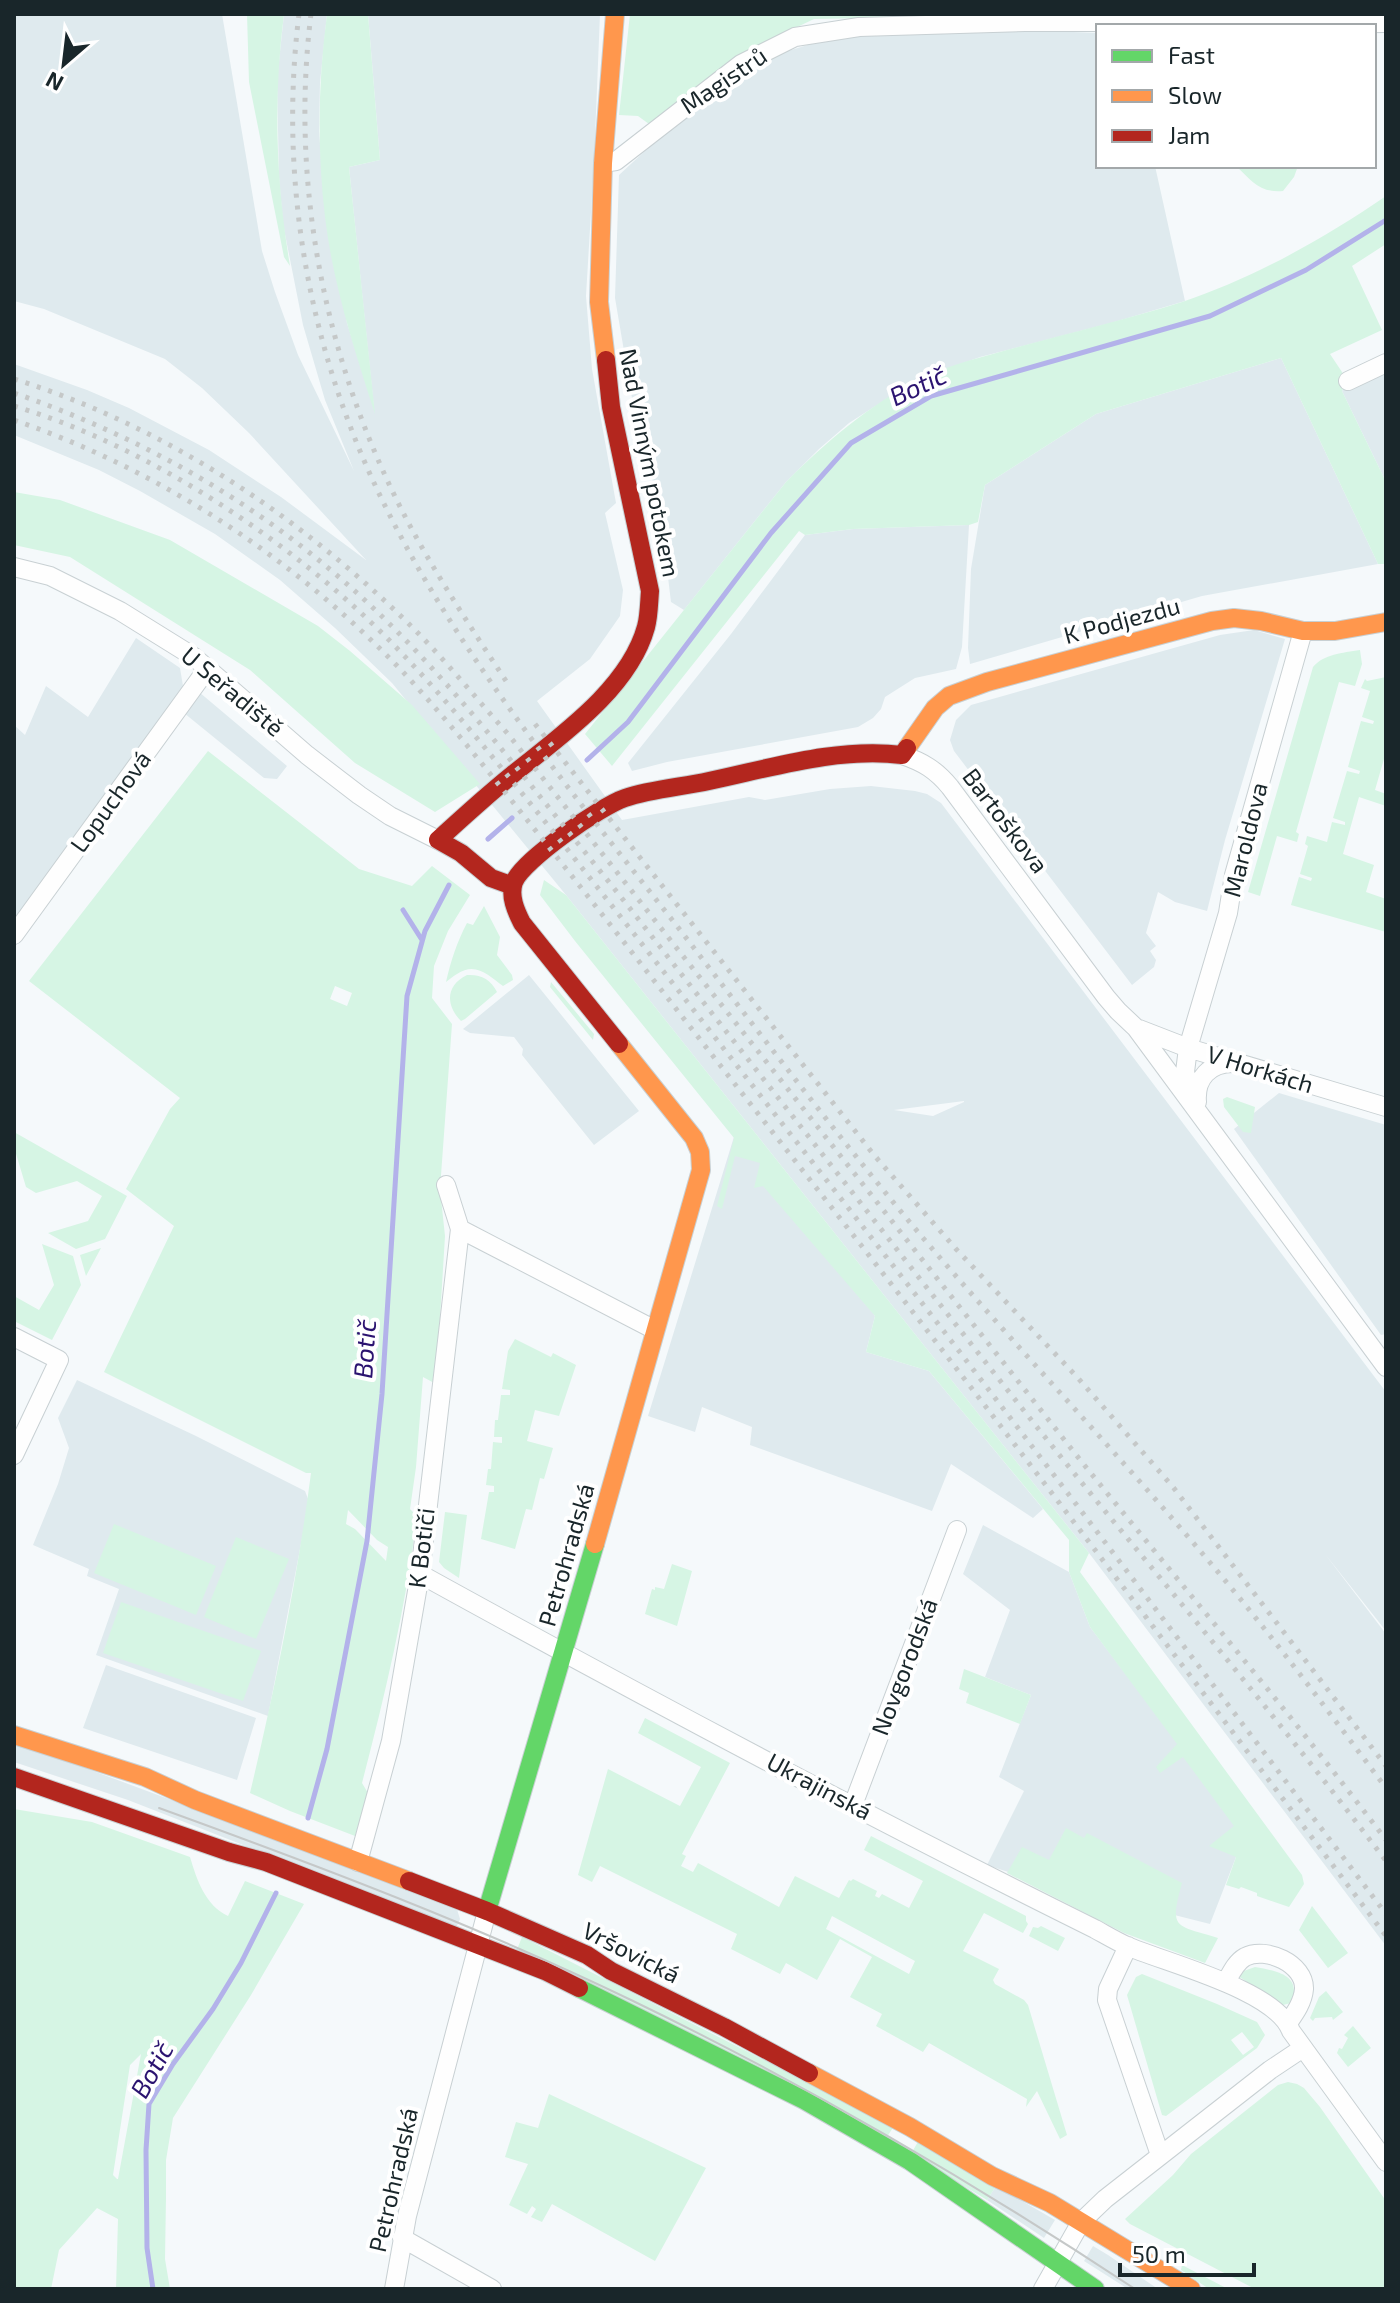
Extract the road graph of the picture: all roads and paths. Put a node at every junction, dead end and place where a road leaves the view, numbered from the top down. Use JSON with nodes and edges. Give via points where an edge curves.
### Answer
{"nodes":[{"id":1,"x":615,"y":14,"type":"edge"},
{"id":2,"x":1386,"y":23,"type":"edge"},
{"id":3,"x":1182,"y":24,"type":"edge"},
{"id":4,"x":1296,"y":24,"type":"edge"},
{"id":5,"x":603,"y":163,"type":"junction"},
{"id":6,"x":1386,"y":363,"type":"edge"},
{"id":7,"x":1348,"y":381,"type":"dead end"},
{"id":8,"x":14,"y":567,"type":"edge"},
{"id":9,"x":1386,"y":622,"type":"edge"},
{"id":10,"x":1303,"y":631,"type":"junction"},
{"id":11,"x":207,"y":669,"type":"junction"},
{"id":12,"x":902,"y":755,"type":"junction"},
{"id":13,"x":438,"y":840,"type":"junction"},
{"id":14,"x":513,"y":886,"type":"junction"},
{"id":15,"x":14,"y":935,"type":"edge"},
{"id":16,"x":1136,"y":1028,"type":"junction"},
{"id":17,"x":1188,"y":1048,"type":"junction"},
{"id":18,"x":1239,"y":1063,"type":"junction"},
{"id":19,"x":1386,"y":1107,"type":"edge"},
{"id":20,"x":1201,"y":1116,"type":"junction"},
{"id":21,"x":446,"y":1185,"type":"dead end"},
{"id":22,"x":460,"y":1229,"type":"junction"},
{"id":23,"x":655,"y":1330,"type":"junction"},
{"id":24,"x":14,"y":1337,"type":"edge"},
{"id":25,"x":1386,"y":1367,"type":"edge"},
{"id":26,"x":14,"y":1455,"type":"edge"},
{"id":27,"x":957,"y":1530,"type":"dead end"},
{"id":28,"x":420,"y":1574,"type":"junction"},
{"id":29,"x":564,"y":1653,"type":"junction"},
{"id":30,"x":14,"y":1735,"type":"edge"},
{"id":31,"x":14,"y":1777,"type":"edge"},
{"id":32,"x":853,"y":1805,"type":"junction"},
{"id":33,"x":358,"y":1862,"type":"junction"},
{"id":34,"x":487,"y":1911,"type":"junction"},
{"id":35,"x":478,"y":1945,"type":"junction"},
{"id":36,"x":1128,"y":1946,"type":"junction"},
{"id":37,"x":1226,"y":1982,"type":"junction"},
{"id":38,"x":1288,"y":2023,"type":"junction"},
{"id":39,"x":1303,"y":2048,"type":"junction"},
{"id":40,"x":910,"y":2127,"type":"junction"},
{"id":41,"x":895,"y":2152,"type":"junction"},
{"id":42,"x":1160,"y":2155,"type":"junction"},
{"id":43,"x":1386,"y":2162,"type":"edge"},
{"id":44,"x":1081,"y":2222,"type":"junction"},
{"id":45,"x":402,"y":2238,"type":"junction"},
{"id":46,"x":1057,"y":2263,"type":"junction"},
{"id":47,"x":394,"y":2289,"type":"edge"},
{"id":48,"x":492,"y":2289,"type":"edge"},
{"id":49,"x":1043,"y":2289,"type":"edge"},
{"id":50,"x":1095,"y":2289,"type":"edge"},
{"id":51,"x":1191,"y":2289,"type":"edge"}],
"edges":[{"from":1,"to":5,"type":"street","name":"Nad Vinným potokem"},
{"from":2,"to":4,"type":"street","name":"Magistrů"},
{"from":3,"to":5,"type":"street","name":"Magistrů","via":[[937,24],[859,27],[795,37],[741,64],[616,161]]},
{"from":5,"to":13,"type":"street","name":"Nad Vinným potokem","via":[[602,344],[650,591],[646,623],[636,651],[609,689]]},
{"from":6,"to":7,"type":"street"},
{"from":8,"to":11,"type":"street","name":"U Seřadiště","via":[[50,576],[120,611]]},
{"from":9,"to":10,"type":"street","name":"K Podjezdu"},
{"from":10,"to":12,"type":"street","name":"K Podjezdu","via":[[1234,618],[1212,621],[987,682],[949,696],[935,708]]},
{"from":10,"to":17,"type":"street","name":"Maroldova"},
{"from":11,"to":13,"type":"street","name":"U Seřadiště","via":[[359,795]]},
{"from":11,"to":15,"type":"street","name":"Lopuchová"},
{"from":12,"to":14,"type":"street","name":"Bartoškova","via":[[857,753],[625,798],[540,854]]},
{"from":12,"to":16,"type":"street","name":"Bartoškova","via":[[925,763],[941,777],[1106,997]]},
{"from":13,"to":14,"type":"street","via":[[491,878]]},
{"from":14,"to":23,"type":"street","name":"Petrohradská","via":[[522,923],[700,1152],[701,1170]]},
{"from":16,"to":17,"type":"street","name":"V Horkách"},
{"from":16,"to":20,"type":"street","name":"Bartoškova"},
{"from":17,"to":18,"type":"street","name":"V Horkách"},
{"from":17,"to":20,"type":"street","name":"Bartoškova","via":[[1185,1072]]},
{"from":18,"to":19,"type":"street","name":"V Horkách"},
{"from":18,"to":20,"type":"street","via":[[1213,1067],[1201,1078],[1196,1093]]},
{"from":20,"to":25,"type":"street","name":"Bartoškova"},
{"from":21,"to":22,"type":"street","name":"K Botiči"},
{"from":22,"to":23,"type":"street"},
{"from":22,"to":28,"type":"street","name":"K Botiči"},
{"from":23,"to":29,"type":"street","name":"Petrohradská"},
{"from":24,"to":26,"type":"street","via":[[59,1360]]},
{"from":27,"to":32,"type":"street","name":"Novgorodská"},
{"from":28,"to":29,"type":"street","name":"Ukrajinská"},
{"from":28,"to":33,"type":"street","name":"K Botiči","via":[[391,1741]]},
{"from":29,"to":32,"type":"street","name":"Ukrajinská"},
{"from":29,"to":34,"type":"street","name":"Petrohradská"},
{"from":30,"to":33,"type":"street","name":"Vršovická","via":[[145,1777]]},
{"from":31,"to":35,"type":"street","via":[[266,1862]]},
{"from":32,"to":36,"type":"street","name":"Ukrajinská"},
{"from":33,"to":34,"type":"street","name":"Vršovická"},
{"from":34,"to":35,"type":"street","name":"Petrohradská"},
{"from":34,"to":40,"type":"street","name":"Vršovická","via":[[587,1955]]},
{"from":35,"to":41,"type":"street","via":[[582,1988]]},
{"from":35,"to":45,"type":"street","name":"Petrohradská"},
{"from":36,"to":37,"type":"street","name":"Ukrajinská"},
{"from":36,"to":42,"type":"street","via":[[1107,2000]]},
{"from":37,"to":38,"type":"street","name":"Ukrajinská"},
{"from":37,"to":38,"type":"street","via":[[1238,1962],[1250,1955],[1295,1967],[1304,1988]]},
{"from":38,"to":39,"type":"street","name":"Ukrajinská"},
{"from":39,"to":42,"type":"street"},
{"from":39,"to":43,"type":"street","name":"Ukrajinská"},
{"from":40,"to":41,"type":"street"},
{"from":40,"to":44,"type":"street","name":"Vršovická"},
{"from":41,"to":46,"type":"street"},
{"from":42,"to":44,"type":"street"},
{"from":44,"to":46,"type":"street"},
{"from":44,"to":51,"type":"street","name":"Vršovická"},
{"from":45,"to":47,"type":"street","name":"Petrohradská"},
{"from":45,"to":48,"type":"street"},
{"from":46,"to":49,"type":"street"},
{"from":46,"to":50,"type":"street"}]}
